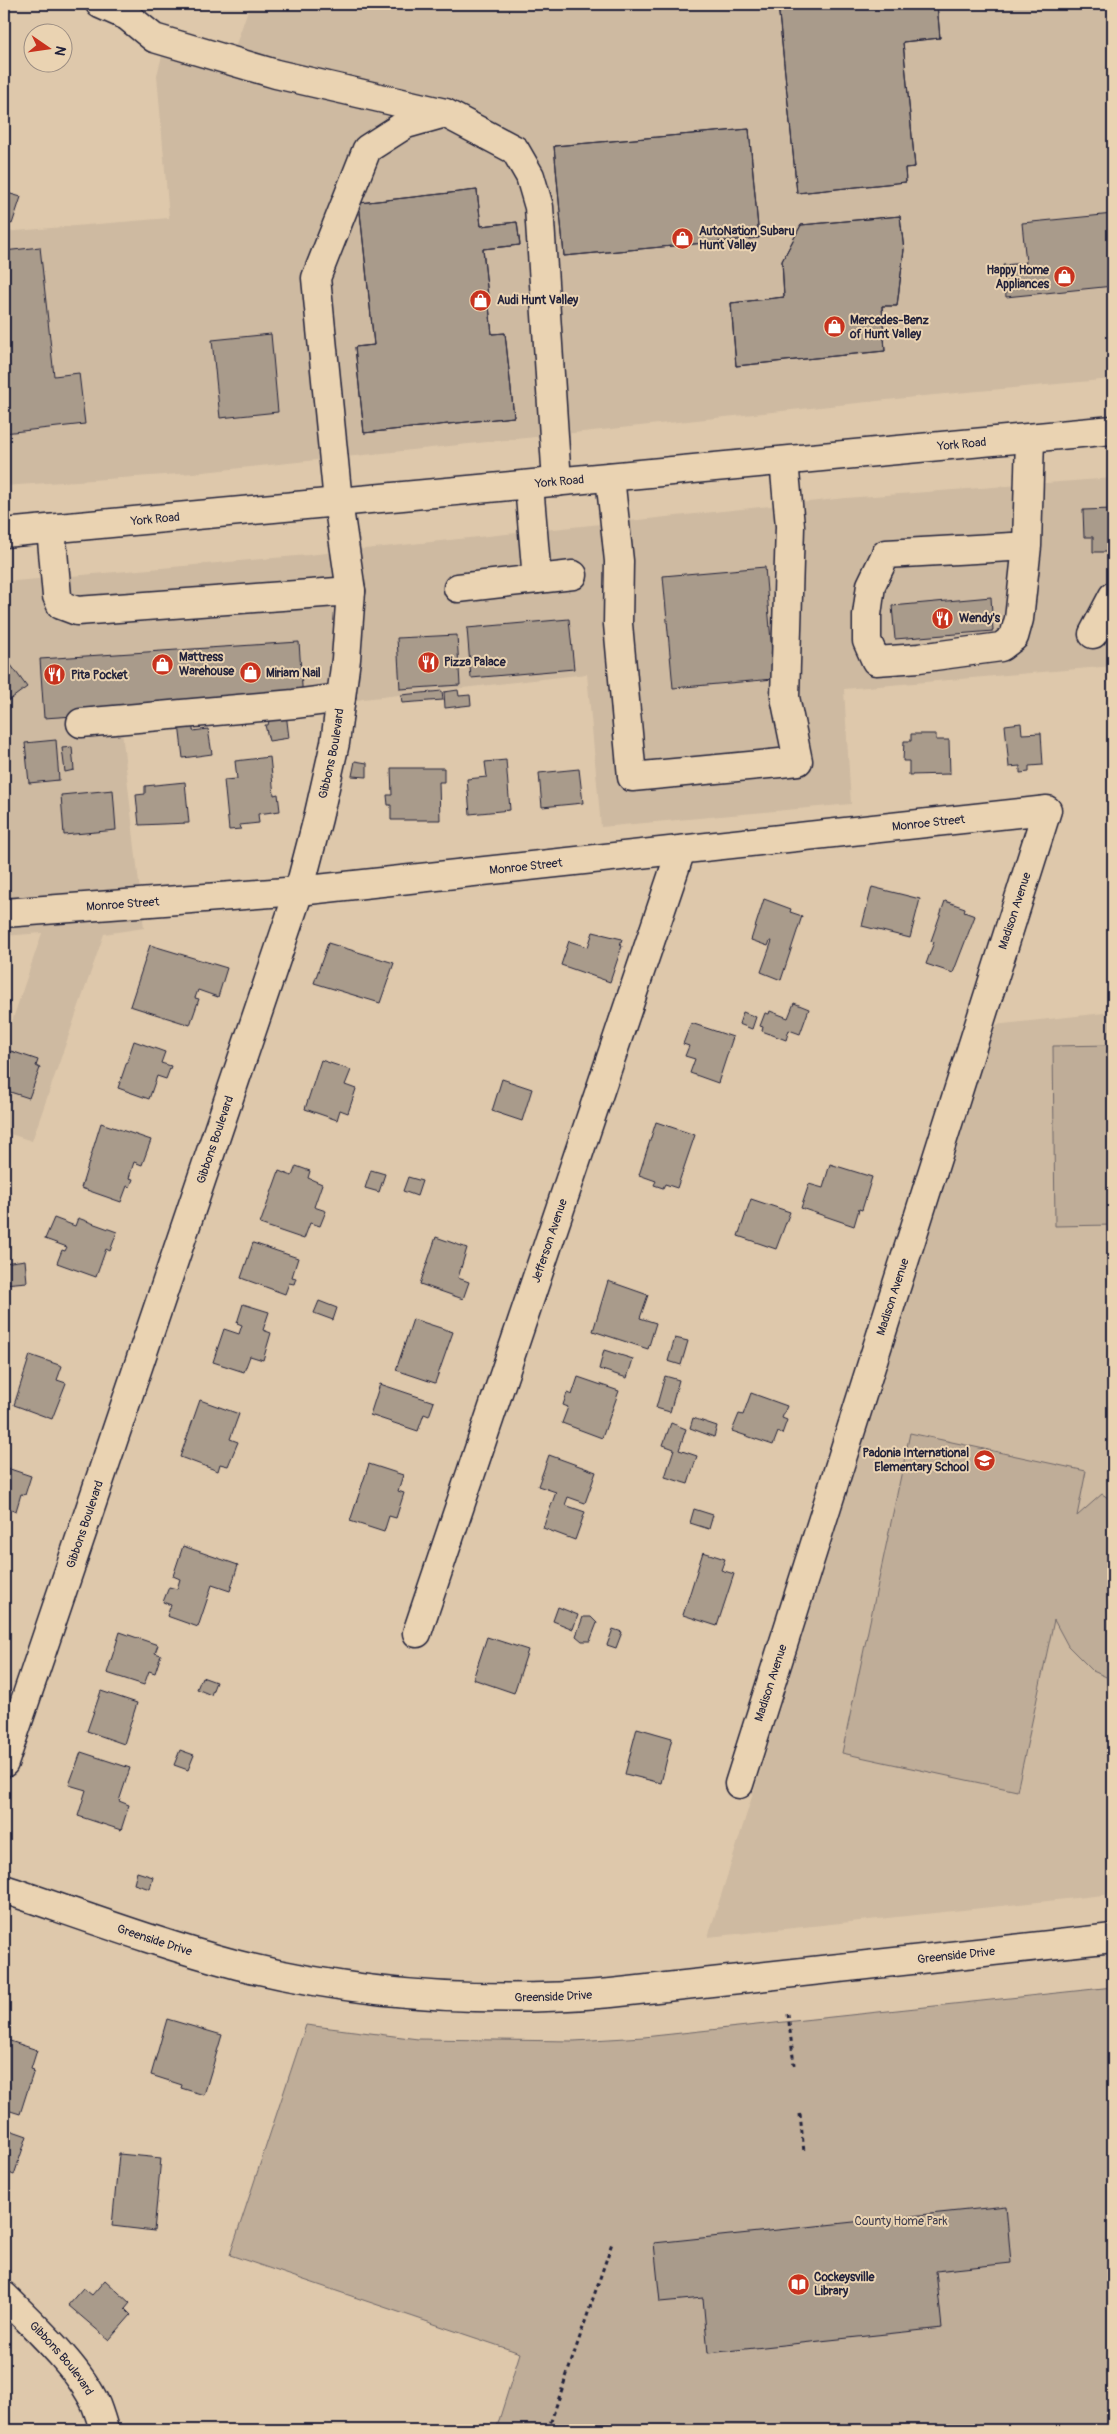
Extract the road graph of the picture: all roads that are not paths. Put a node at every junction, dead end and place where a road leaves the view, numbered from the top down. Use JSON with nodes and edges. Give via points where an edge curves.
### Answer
{"nodes":[{"id":1,"x":100,"y":4,"type":"edge"},
{"id":2,"x":445,"y":113,"type":"junction"},
{"id":3,"x":1113,"y":430,"type":"edge"},
{"id":4,"x":1030,"y":438,"type":"junction"},
{"id":5,"x":784,"y":461,"type":"junction"},
{"id":6,"x":610,"y":477,"type":"junction"},
{"id":7,"x":556,"y":482,"type":"junction"},
{"id":8,"x":529,"y":485,"type":"junction"},
{"id":9,"x":338,"y":502,"type":"junction"},
{"id":10,"x":51,"y":529,"type":"junction"},
{"id":11,"x":4,"y":533,"type":"edge"},
{"id":12,"x":1027,"y":546,"type":"junction"},
{"id":13,"x":572,"y":575,"type":"dead end"},
{"id":14,"x":537,"y":579,"type":"junction"},
{"id":15,"x":458,"y":588,"type":"dead end"},
{"id":16,"x":351,"y":591,"type":"junction"},
{"id":17,"x":1113,"y":596,"type":"edge"},
{"id":18,"x":1093,"y":634,"type":"dead end"},
{"id":19,"x":341,"y":698,"type":"junction"},
{"id":20,"x":80,"y":723,"type":"dead end"},
{"id":21,"x":1047,"y":810,"type":"joint"},
{"id":22,"x":681,"y":850,"type":"junction"},
{"id":23,"x":299,"y":891,"type":"junction"},
{"id":24,"x":4,"y":913,"type":"edge"},
{"id":25,"x":418,"y":1633,"type":"dead end"},
{"id":26,"x":4,"y":1763,"type":"edge"},
{"id":27,"x":739,"y":1784,"type":"dead end"},
{"id":28,"x":4,"y":1889,"type":"edge"},
{"id":29,"x":1113,"y":1938,"type":"edge"},
{"id":30,"x":4,"y":2296,"type":"edge"},
{"id":31,"x":104,"y":2430,"type":"edge"}],
"edges":[{"from":1,"to":2,"type":"street","via":[[127,16],[154,38],[276,74]]},
{"from":2,"to":7,"type":"street","via":[[515,150],[530,176],[539,207]]},
{"from":2,"to":9,"type":"street","name":"Gibbons Boulevard","via":[[406,124],[367,149],[316,278]]},
{"from":3,"to":4,"type":"street","name":"York Road"},
{"from":4,"to":5,"type":"street","name":"York Road"},
{"from":4,"to":12,"type":"street"},
{"from":5,"to":6,"type":"street","name":"York Road"},
{"from":5,"to":6,"type":"street","via":[[790,526],[785,697],[798,761],[632,777],[618,624],[619,561]]},
{"from":6,"to":7,"type":"street","name":"York Road"},
{"from":7,"to":8,"type":"street","name":"York Road"},
{"from":8,"to":9,"type":"street","name":"York Road"},
{"from":8,"to":14,"type":"street"},
{"from":9,"to":10,"type":"street","name":"York Road"},
{"from":9,"to":16,"type":"street","name":"Gibbons Boulevard"},
{"from":10,"to":11,"type":"street","name":"York Road"},
{"from":10,"to":16,"type":"street","via":[[57,596],[61,605],[78,611]]},
{"from":12,"to":12,"type":"street","via":[[886,554],[871,585],[867,615],[867,641],[876,661],[1002,647],[1014,637],[1019,618]]},
{"from":13,"to":14,"type":"street"},
{"from":14,"to":15,"type":"street"},
{"from":16,"to":19,"type":"street","name":"Gibbons Boulevard"},
{"from":17,"to":18,"type":"street"},
{"from":19,"to":20,"type":"street"},
{"from":19,"to":23,"type":"street","name":"Gibbons Boulevard","via":[[323,800]]},
{"from":21,"to":22,"type":"street","name":"Monroe Street"},
{"from":21,"to":27,"type":"street","name":"Madison Avenue"},
{"from":22,"to":23,"type":"street","name":"Monroe Street"},
{"from":22,"to":25,"type":"street","name":"Jefferson Avenue"},
{"from":23,"to":24,"type":"street","name":"Monroe Street"},
{"from":23,"to":26,"type":"street","name":"Gibbons Boulevard"},
{"from":28,"to":29,"type":"street","name":"Greenside Drive","via":[[240,1965],[336,1984],[467,1997],[566,1997],[630,1992]]},
{"from":30,"to":31,"type":"street","name":"Gibbons Boulevard","via":[[76,2374],[96,2404]]}]}
